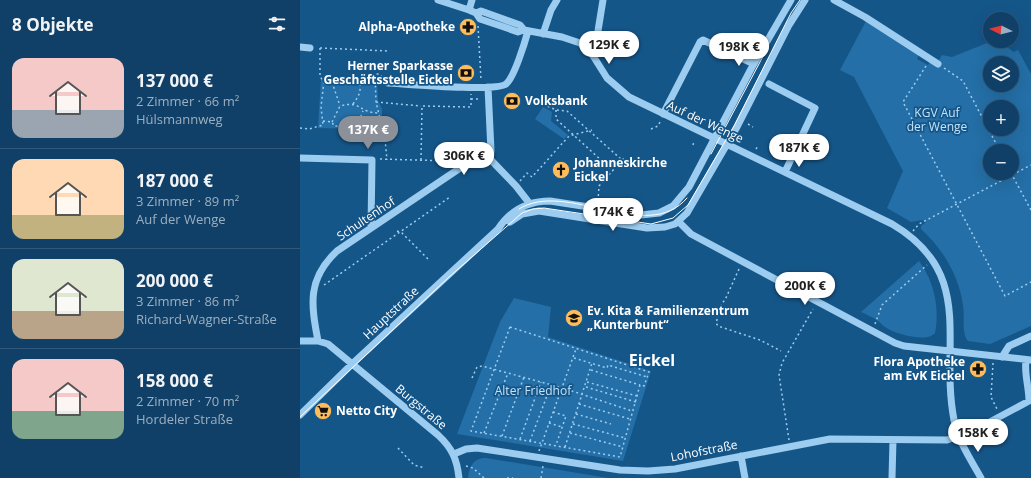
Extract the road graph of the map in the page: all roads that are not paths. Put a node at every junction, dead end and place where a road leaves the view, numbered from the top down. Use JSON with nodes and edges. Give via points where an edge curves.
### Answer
{"nodes":[{"id":1,"x":438,"y":0,"type":"edge"},
{"id":2,"x":472,"y":0,"type":"edge"},
{"id":3,"x":557,"y":0,"type":"edge"},
{"id":4,"x":604,"y":0,"type":"edge"},
{"id":5,"x":791,"y":0,"type":"edge"},
{"id":6,"x":805,"y":0,"type":"edge"},
{"id":7,"x":834,"y":0,"type":"edge"},
{"id":8,"x":472,"y":11,"type":"junction"},
{"id":9,"x":526,"y":30,"type":"junction"},
{"id":10,"x":543,"y":34,"type":"junction"},
{"id":11,"x":300,"y":48,"type":"edge"},
{"id":12,"x":310,"y":48,"type":"road end"},
{"id":13,"x":590,"y":51,"type":"junction"},
{"id":14,"x":754,"y":64,"type":"junction"},
{"id":15,"x":938,"y":64,"type":"road end"},
{"id":16,"x":388,"y":80,"type":"road end"},
{"id":17,"x":769,"y":84,"type":"dead end"},
{"id":18,"x":484,"y":87,"type":"junction"},
{"id":19,"x":663,"y":114,"type":"junction"},
{"id":20,"x":714,"y":138,"type":"junction"},
{"id":21,"x":727,"y":144,"type":"junction"},
{"id":22,"x":300,"y":158,"type":"edge"},
{"id":23,"x":490,"y":159,"type":"junction"},
{"id":24,"x":784,"y":172,"type":"junction"},
{"id":25,"x":530,"y":204,"type":"junction"},
{"id":26,"x":679,"y":222,"type":"junction"},
{"id":27,"x":372,"y":228,"type":"junction"},
{"id":28,"x":498,"y":229,"type":"junction"},
{"id":29,"x":1031,"y":336,"type":"edge"},
{"id":30,"x":318,"y":341,"type":"junction"},
{"id":31,"x":300,"y":342,"type":"edge"},
{"id":32,"x":950,"y":352,"type":"junction"},
{"id":33,"x":1002,"y":357,"type":"junction"},
{"id":34,"x":1028,"y":360,"type":"edge"},
{"id":35,"x":352,"y":364,"type":"junction"},
{"id":36,"x":300,"y":414,"type":"edge"},
{"id":37,"x":959,"y":437,"type":"junction"},
{"id":38,"x":893,"y":440,"type":"junction"},
{"id":39,"x":454,"y":454,"type":"junction"},
{"id":40,"x":741,"y":456,"type":"junction"},
{"id":41,"x":459,"y":478,"type":"edge"},
{"id":42,"x":746,"y":478,"type":"edge"},
{"id":43,"x":892,"y":478,"type":"edge"},
{"id":44,"x":981,"y":478,"type":"edge"}],
"edges":[{"from":1,"to":8,"type":"street"},
{"from":2,"to":8,"type":"street"},
{"from":3,"to":10,"type":"street"},
{"from":4,"to":13,"type":"street","via":[[597,37]]},
{"from":5,"to":14,"type":"street"},
{"from":6,"to":21,"type":"street","via":[[786,30]]},
{"from":7,"to":15,"type":"street"},
{"from":8,"to":9,"type":"street","via":[[480,19],[518,32]]},
{"from":9,"to":10,"type":"street"},
{"from":9,"to":18,"type":"street","via":[[510,80],[500,87]]},
{"from":10,"to":13,"type":"street","via":[[573,40]]},
{"from":11,"to":12,"type":"street"},
{"from":13,"to":19,"type":"street","name":"Auf der Wenge","via":[[615,86],[629,97]]},
{"from":14,"to":19,"type":"street","via":[[703,40]]},
{"from":14,"to":20,"type":"street"},
{"from":16,"to":18,"type":"street"},
{"from":17,"to":24,"type":"street","via":[[815,108]]},
{"from":18,"to":23,"type":"street","via":[[488,99]]},
{"from":19,"to":20,"type":"street","name":"Auf der Wenge"},
{"from":20,"to":21,"type":"street","name":"Auf der Wenge"},
{"from":20,"to":25,"type":"street","via":[[684,195],[668,209],[659,213],[641,215],[550,201]]},
{"from":21,"to":24,"type":"street","name":"Auf der Wenge"},
{"from":21,"to":26,"type":"street","via":[[692,207]]},
{"from":22,"to":27,"type":"street","via":[[372,160]]},
{"from":23,"to":25,"type":"street"},
{"from":23,"to":27,"type":"street","name":"Schultenhof","via":[[472,160]]},
{"from":24,"to":32,"type":"street","name":"Auf der Wenge","via":[[892,224],[919,243],[942,277],[948,299]]},
{"from":25,"to":28,"type":"street","name":"Hauptstraße","via":[[513,213]]},
{"from":26,"to":28,"type":"street","name":"Hauptstraße","via":[[647,228],[534,211],[516,217]]},
{"from":26,"to":32,"type":"street","via":[[692,234],[872,332],[904,346]]},
{"from":27,"to":30,"type":"street","name":"Schultenhof","via":[[329,258],[317,276],[312,305]]},
{"from":28,"to":35,"type":"street","name":"Hauptstraße"},
{"from":29,"to":33,"type":"street","via":[[1009,346]]},
{"from":30,"to":31,"type":"street"},
{"from":30,"to":35,"type":"street","name":"Burgstraße","via":[[328,344]]},
{"from":32,"to":33,"type":"street"},
{"from":32,"to":37,"type":"street","name":"Auf der Wenge","via":[[951,399]]},
{"from":33,"to":34,"type":"street"},
{"from":34,"to":37,"type":"street","name":"Lohofstraße","via":[[1025,369],[1029,401]]},
{"from":35,"to":36,"type":"street","name":"Hauptstraße"},
{"from":35,"to":39,"type":"street","name":"Burgstraße","via":[[438,435]]},
{"from":37,"to":38,"type":"street","name":"Lohofstraße","via":[[936,441]]},
{"from":37,"to":44,"type":"street","name":"Auf der Wenge"},
{"from":38,"to":40,"type":"street","name":"Lohofstraße","via":[[830,439]]},
{"from":38,"to":43,"type":"street"},
{"from":39,"to":40,"type":"street","name":"Lohofstraße","via":[[477,448],[620,470],[648,471],[675,469]]},
{"from":39,"to":41,"type":"street","name":"Burgstraße"},
{"from":40,"to":42,"type":"street"}]}
